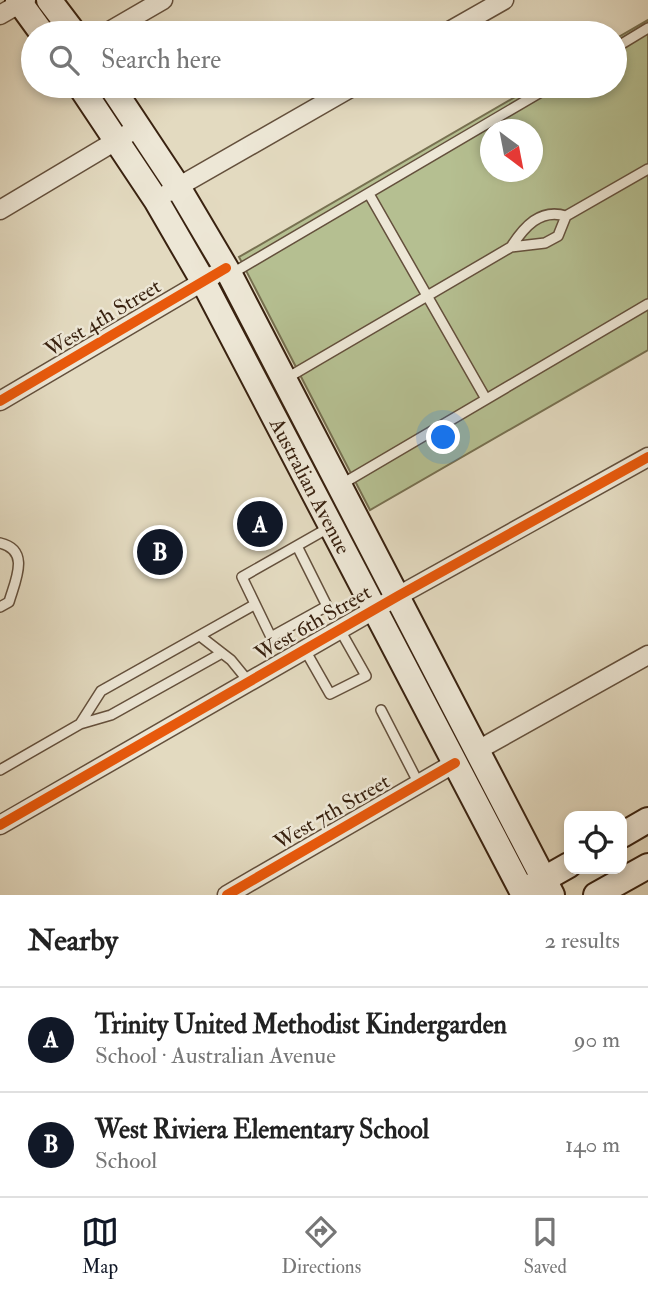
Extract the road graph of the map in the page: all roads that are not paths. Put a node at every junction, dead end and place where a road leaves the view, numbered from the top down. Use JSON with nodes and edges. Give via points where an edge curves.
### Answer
{"nodes":[{"id":1,"x":49,"y":0,"type":"edge"},
{"id":2,"x":163,"y":0,"type":"edge"},
{"id":3,"x":503,"y":0,"type":"edge"},
{"id":4,"x":16,"y":5,"type":"edge"},
{"id":5,"x":31,"y":21,"type":"edge"},
{"id":6,"x":65,"y":21,"type":"edge"},
{"id":7,"x":127,"y":21,"type":"edge"},
{"id":8,"x":467,"y":21,"type":"edge"},
{"id":9,"x":648,"y":28,"type":"edge"},
{"id":10,"x":627,"y":41,"type":"edge"},
{"id":11,"x":88,"y":98,"type":"edge"},
{"id":12,"x":119,"y":98,"type":"edge"},
{"id":13,"x":333,"y":98,"type":"edge"},
{"id":14,"x":531,"y":98,"type":"edge"},
{"id":15,"x":139,"y":127,"type":"junction"},
{"id":16,"x":117,"y":139,"type":"junction"},
{"id":17,"x":648,"y":169,"type":"edge"},
{"id":18,"x":178,"y":187,"type":"junction"},
{"id":19,"x":369,"y":194,"type":"junction"},
{"id":20,"x":156,"y":200,"type":"junction"},
{"id":21,"x":0,"y":210,"type":"edge"},
{"id":22,"x":566,"y":216,"type":"junction"},
{"id":23,"x":511,"y":247,"type":"junction"},
{"id":24,"x":228,"y":272,"type":"junction"},
{"id":25,"x":203,"y":281,"type":"junction"},
{"id":26,"x":429,"y":296,"type":"junction"},
{"id":27,"x":648,"y":304,"type":"edge"},
{"id":28,"x":284,"y":379,"type":"junction"},
{"id":29,"x":486,"y":399,"type":"junction"},
{"id":30,"x":0,"y":401,"type":"edge"},
{"id":31,"x":648,"y":457,"type":"edge"},
{"id":32,"x":340,"y":485,"type":"junction"},
{"id":33,"x":332,"y":526,"type":"junction"},
{"id":34,"x":0,"y":543,"type":"edge"},
{"id":35,"x":297,"y":546,"type":"junction"},
{"id":36,"x":398,"y":596,"type":"junction"},
{"id":37,"x":254,"y":605,"type":"junction"},
{"id":38,"x":0,"y":607,"type":"edge"},
{"id":39,"x":376,"y":609,"type":"junction"},
{"id":40,"x":340,"y":629,"type":"junction"},
{"id":41,"x":200,"y":636,"type":"junction"},
{"id":42,"x":305,"y":650,"type":"junction"},
{"id":43,"x":222,"y":653,"type":"junction"},
{"id":44,"x":648,"y":655,"type":"edge"},
{"id":45,"x":249,"y":682,"type":"junction"},
{"id":46,"x":381,"y":710,"type":"dead end"},
{"id":47,"x":80,"y":724,"type":"junction"},
{"id":48,"x":478,"y":750,"type":"junction"},
{"id":49,"x":456,"y":763,"type":"junction"},
{"id":50,"x":0,"y":770,"type":"edge"},
{"id":51,"x":419,"y":784,"type":"junction"},
{"id":52,"x":648,"y":820,"type":"edge"},
{"id":53,"x":0,"y":825,"type":"edge"},
{"id":54,"x":627,"y":832,"type":"edge"},
{"id":55,"x":648,"y":866,"type":"edge"},
{"id":56,"x":564,"y":869,"type":"edge"},
{"id":57,"x":548,"y":887,"type":"edge"},
{"id":58,"x":521,"y":894,"type":"edge"},
{"id":59,"x":228,"y":895,"type":"edge"},
{"id":60,"x":596,"y":895,"type":"edge"}],
"edges":[{"from":1,"to":6,"type":"main road"},
{"from":2,"to":7,"type":"street"},
{"from":3,"to":8,"type":"street"},
{"from":4,"to":5,"type":"main road"},
{"from":9,"to":10,"type":"lane"},
{"from":11,"to":16,"type":"main road","name":"Australian Avenue"},
{"from":12,"to":15,"type":"main road","name":"Australian Avenue"},
{"from":13,"to":18,"type":"street"},
{"from":14,"to":19,"type":"lane"},
{"from":15,"to":16,"type":"street"},
{"from":15,"to":18,"type":"main road","name":"Australian Avenue"},
{"from":16,"to":20,"type":"main road","name":"Australian Avenue"},
{"from":16,"to":21,"type":"street"},
{"from":17,"to":22,"type":"lane"},
{"from":18,"to":20,"type":"street"},
{"from":18,"to":24,"type":"main road","name":"Australian Avenue"},
{"from":19,"to":24,"type":"lane"},
{"from":19,"to":26,"type":"lane"},
{"from":20,"to":25,"type":"main road","name":"Australian Avenue"},
{"from":22,"to":23,"type":"lane","via":[[555,213],[531,222]]},
{"from":22,"to":23,"type":"lane","via":[[558,236],[545,243]]},
{"from":23,"to":26,"type":"lane"},
{"from":24,"to":25,"type":"street","name":"West 4th Street"},
{"from":24,"to":28,"type":"main road","name":"Australian Avenue"},
{"from":25,"to":30,"type":"street","name":"West 4th Street"},
{"from":25,"to":33,"type":"main road","name":"Australian Avenue"},
{"from":26,"to":28,"type":"lane"},
{"from":26,"to":29,"type":"lane"},
{"from":27,"to":29,"type":"lane"},
{"from":28,"to":32,"type":"main road","name":"Australian Avenue"},
{"from":29,"to":32,"type":"lane"},
{"from":31,"to":36,"type":"street","name":"West 6th Street"},
{"from":32,"to":36,"type":"main road","name":"Australian Avenue"},
{"from":33,"to":35,"type":"lane"},
{"from":33,"to":39,"type":"main road","name":"Australian Avenue"},
{"from":34,"to":38,"type":"lane","via":[[16,552],[20,563],[9,602]]},
{"from":35,"to":37,"type":"lane","via":[[242,577]]},
{"from":35,"to":37,"type":"lane","via":[[327,606],[271,637]]},
{"from":36,"to":39,"type":"street","name":"West 6th Street"},
{"from":36,"to":48,"type":"main road","name":"Australian Avenue"},
{"from":37,"to":41,"type":"lane"},
{"from":39,"to":40,"type":"street","name":"West 6th Street"},
{"from":39,"to":49,"type":"main road","name":"Australian Avenue"},
{"from":40,"to":42,"type":"street","name":"West 6th Street"},
{"from":40,"to":42,"type":"lane","via":[[366,676],[330,694]]},
{"from":41,"to":43,"type":"lane"},
{"from":41,"to":47,"type":"lane","via":[[102,691]]},
{"from":42,"to":45,"type":"street","name":"West 6th Street"},
{"from":43,"to":45,"type":"lane"},
{"from":43,"to":47,"type":"lane","via":[[111,715]]},
{"from":44,"to":48,"type":"street"},
{"from":45,"to":53,"type":"street","name":"West 6th Street"},
{"from":46,"to":51,"type":"lane"},
{"from":47,"to":50,"type":"lane"},
{"from":48,"to":57,"type":"main road","name":"Australian Avenue"},
{"from":49,"to":51,"type":"street","name":"West 7th Street"},
{"from":49,"to":58,"type":"main road","name":"Australian Avenue"},
{"from":51,"to":59,"type":"street","name":"West 7th Street"},
{"from":52,"to":54,"type":"main road"},
{"from":55,"to":60,"type":"main road"},
{"from":56,"to":57,"type":"main road"},
{"from":57,"to":58,"type":"main road"}]}
